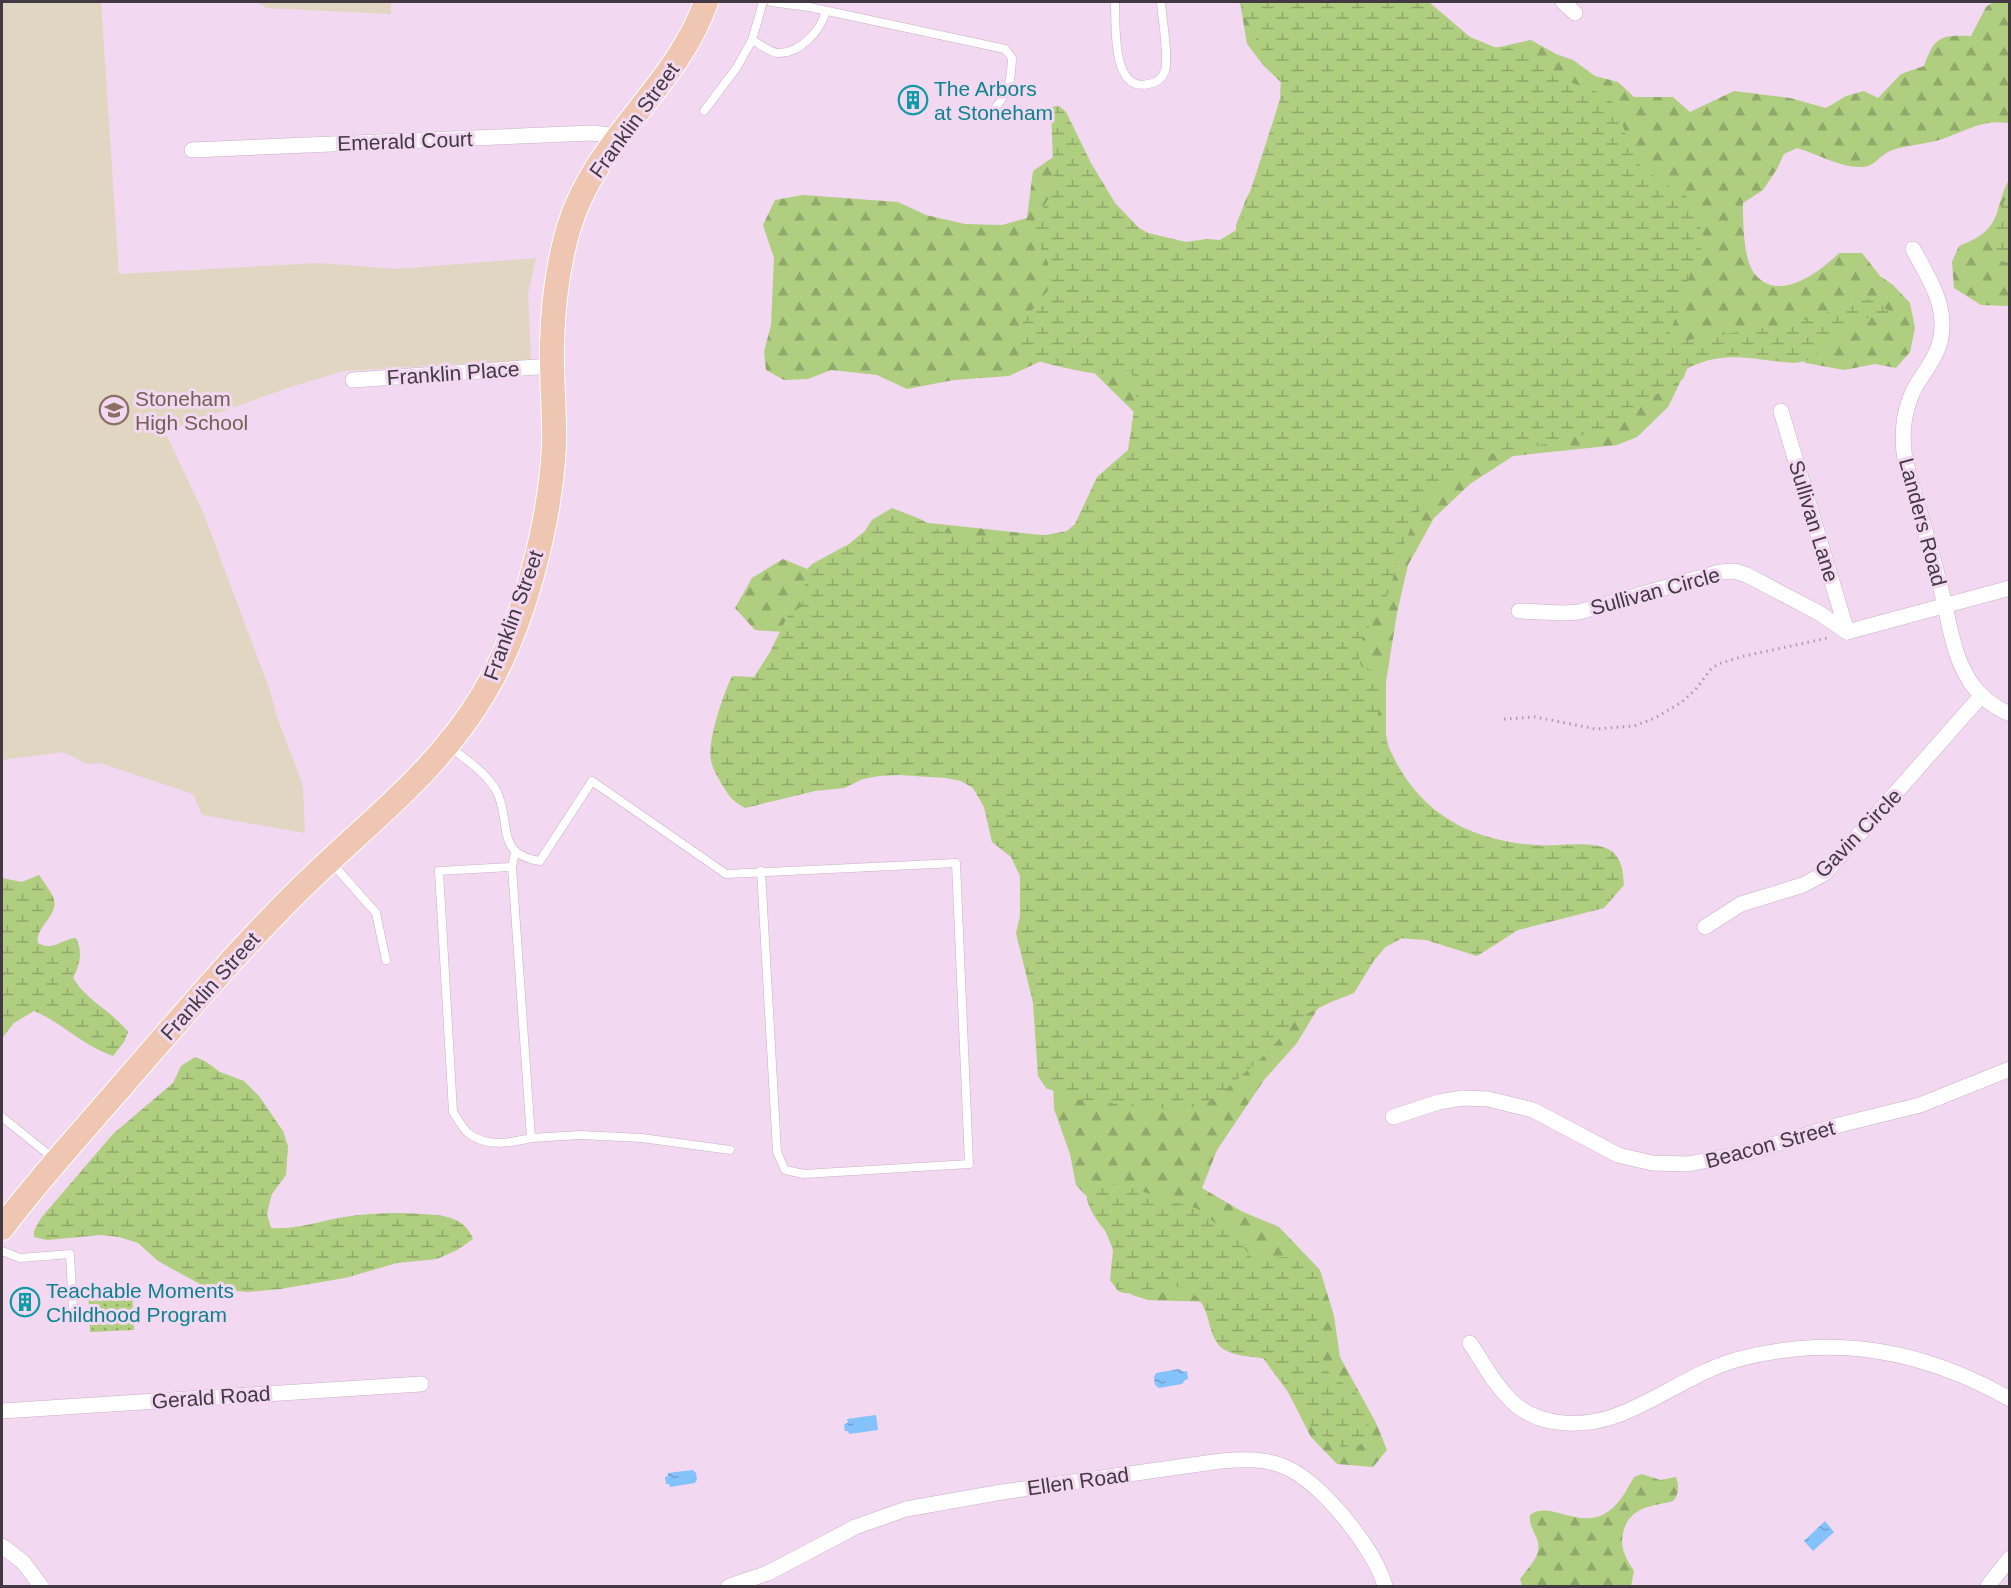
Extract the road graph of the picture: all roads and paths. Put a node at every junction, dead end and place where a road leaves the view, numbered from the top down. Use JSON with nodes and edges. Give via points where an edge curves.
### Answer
{"nodes":[{"id":1,"x":706,"y":2,"type":"edge"},
{"id":2,"x":763,"y":2,"type":"edge"},
{"id":3,"x":771,"y":2,"type":"edge"},
{"id":4,"x":1116,"y":2,"type":"edge"},
{"id":5,"x":1161,"y":2,"type":"edge"},
{"id":6,"x":1563,"y":2,"type":"edge"},
{"id":7,"x":826,"y":11,"type":"junction"},
{"id":8,"x":1575,"y":13,"type":"dead end"},
{"id":9,"x":752,"y":40,"type":"junction"},
{"id":10,"x":996,"y":107,"type":"dead end"},
{"id":11,"x":705,"y":111,"type":"dead end"},
{"id":12,"x":618,"y":136,"type":"junction"},
{"id":13,"x":192,"y":150,"type":"dead end"},
{"id":14,"x":1913,"y":249,"type":"dead end"},
{"id":15,"x":552,"y":366,"type":"junction"},
{"id":16,"x":353,"y":380,"type":"dead end"},
{"id":17,"x":1781,"y":411,"type":"dead end"},
{"id":18,"x":2010,"y":588,"type":"edge"},
{"id":19,"x":1945,"y":606,"type":"junction"},
{"id":20,"x":1519,"y":611,"type":"dead end"},
{"id":21,"x":1847,"y":632,"type":"junction"},
{"id":22,"x":1981,"y":696,"type":"junction"},
{"id":23,"x":2010,"y":714,"type":"edge"},
{"id":24,"x":1504,"y":719,"type":"dead end"},
{"id":25,"x":448,"y":746,"type":"junction"},
{"id":26,"x":515,"y":852,"type":"junction"},
{"id":27,"x":329,"y":860,"type":"junction"},
{"id":28,"x":512,"y":867,"type":"junction"},
{"id":29,"x":761,"y":872,"type":"junction"},
{"id":30,"x":1705,"y":927,"type":"dead end"},
{"id":31,"x":386,"y":960,"type":"dead end"},
{"id":32,"x":2010,"y":1069,"type":"edge"},
{"id":33,"x":2,"y":1117,"type":"edge"},
{"id":34,"x":1393,"y":1117,"type":"dead end"},
{"id":35,"x":531,"y":1138,"type":"junction"},
{"id":36,"x":730,"y":1150,"type":"dead end"},
{"id":37,"x":57,"y":1161,"type":"junction"},
{"id":38,"x":2,"y":1228,"type":"edge"},
{"id":39,"x":2,"y":1251,"type":"edge"},
{"id":40,"x":73,"y":1310,"type":"dead end"},
{"id":41,"x":1470,"y":1342,"type":"dead end"},
{"id":42,"x":421,"y":1384,"type":"dead end"},
{"id":43,"x":2010,"y":1399,"type":"edge"},
{"id":44,"x":2,"y":1411,"type":"edge"},
{"id":45,"x":2,"y":1546,"type":"edge"},
{"id":46,"x":2010,"y":1558,"type":"edge"},
{"id":47,"x":41,"y":1587,"type":"edge"},
{"id":48,"x":729,"y":1587,"type":"edge"},
{"id":49,"x":1385,"y":1587,"type":"edge"},
{"id":50,"x":1988,"y":1587,"type":"edge"}],
"edges":[{"from":1,"to":12,"type":"main road","name":"Franklin Street","via":[[682,52]]},
{"from":2,"to":9,"type":"lane"},
{"from":3,"to":7,"type":"lane"},
{"from":4,"to":5,"type":"lane","via":[[1119,61],[1128,79],[1141,86],[1160,80],[1164,72]]},
{"from":6,"to":8,"type":"street"},
{"from":7,"to":9,"type":"lane","via":[[813,37],[790,50],[776,52]]},
{"from":7,"to":10,"type":"lane","via":[[1005,49],[1012,58],[1009,85]]},
{"from":9,"to":11,"type":"lane"},
{"from":12,"to":13,"type":"street","name":"Emerald Court","via":[[595,133]]},
{"from":12,"to":15,"type":"main road","name":"Franklin Street","via":[[590,179],[568,229],[555,299]]},
{"from":14,"to":19,"type":"street","name":"Landers Road","via":[[1933,288],[1942,326],[1935,356],[1907,407],[1903,448]]},
{"from":15,"to":16,"type":"street","name":"Franklin Place"},
{"from":15,"to":25,"type":"main road","name":"Franklin Street","via":[[554,444],[539,546],[514,628],[493,676]]},
{"from":17,"to":21,"type":"street","name":"Sullivan Lane"},
{"from":18,"to":19,"type":"street"},
{"from":19,"to":21,"type":"street"},
{"from":19,"to":22,"type":"street","name":"Landers Road","via":[[1955,651]]},
{"from":20,"to":21,"type":"street","name":"Sullivan Circle","via":[[1574,613],[1734,571],[1819,613]]},
{"from":21,"to":24,"type":"path","via":[[1723,662],[1711,669],[1682,702],[1634,726],[1596,729],[1535,717]]},
{"from":22,"to":23,"type":"street","name":"Landers Road"},
{"from":22,"to":30,"type":"street","name":"Gavin Circle","via":[[1826,873],[1803,885],[1741,903]]},
{"from":25,"to":26,"type":"lane","via":[[486,776],[497,792],[504,811],[506,837]]},
{"from":25,"to":27,"type":"main road","name":"Franklin Street","via":[[412,785]]},
{"from":26,"to":28,"type":"lane"},
{"from":26,"to":29,"type":"lane","via":[[525,859],[540,861],[592,781],[726,874]]},
{"from":27,"to":31,"type":"lane","via":[[376,913]]},
{"from":27,"to":37,"type":"main road","name":"Franklin Street","via":[[219,973]]},
{"from":28,"to":35,"type":"lane"},
{"from":28,"to":35,"type":"lane","via":[[439,871],[453,1112],[467,1132],[482,1142]]},
{"from":29,"to":29,"type":"lane","via":[[956,863],[969,1164],[804,1174],[785,1170],[777,1152]]},
{"from":32,"to":34,"type":"street","name":"Beacon Street","via":[[1920,1105],[1745,1153],[1688,1164],[1652,1163],[1618,1155],[1533,1110],[1488,1099],[1439,1101]]},
{"from":33,"to":37,"type":"lane"},
{"from":35,"to":36,"type":"lane","via":[[642,1138]]},
{"from":37,"to":38,"type":"main road","name":"Franklin Street"},
{"from":39,"to":40,"type":"lane","via":[[20,1258],[70,1254]]},
{"from":41,"to":43,"type":"street","via":[[1515,1404],[1534,1417],[1556,1422],[1614,1417],[1735,1360],[1812,1347],[1867,1350],[1941,1366]]},
{"from":42,"to":44,"type":"street","name":"Gerald Road"},
{"from":45,"to":47,"type":"street","via":[[23,1562]]},
{"from":46,"to":50,"type":"street"},
{"from":48,"to":49,"type":"street","name":"Ellen Road","via":[[768,1573],[855,1527],[906,1509],[1246,1459],[1286,1467],[1314,1486],[1372,1555]]}]}
